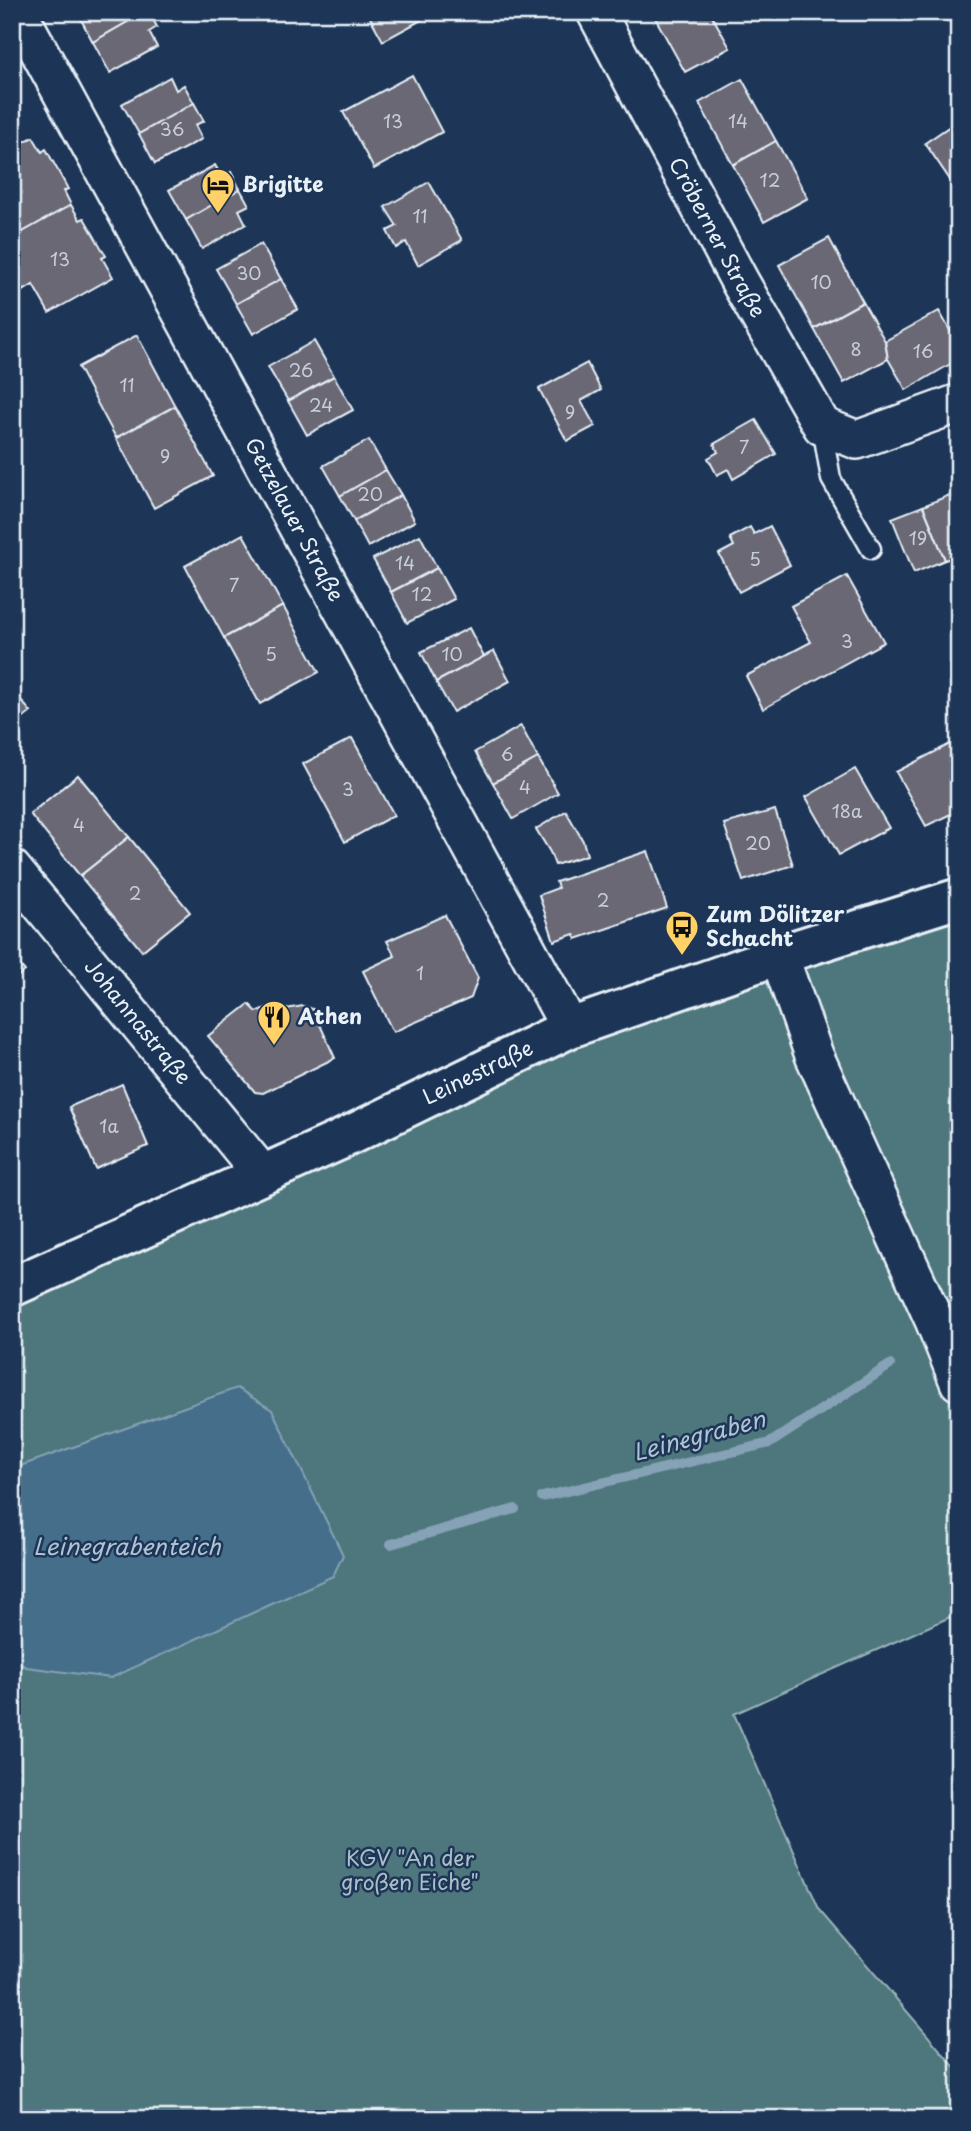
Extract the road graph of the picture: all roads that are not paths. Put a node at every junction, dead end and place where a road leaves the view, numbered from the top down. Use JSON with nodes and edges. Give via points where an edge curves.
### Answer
{"nodes":[{"id":1,"x":18,"y":12,"type":"edge"},
{"id":2,"x":596,"y":12,"type":"edge"},
{"id":3,"x":959,"y":403,"type":"edge"},
{"id":4,"x":822,"y":426,"type":"junction"},
{"id":5,"x":871,"y":549,"type":"dead end"},
{"id":6,"x":12,"y":869,"type":"edge"},
{"id":7,"x":959,"y":898,"type":"edge"},
{"id":8,"x":779,"y":956,"type":"junction"},
{"id":9,"x":570,"y":1028,"type":"junction"},
{"id":10,"x":262,"y":1174,"type":"junction"},
{"id":11,"x":12,"y":1287,"type":"edge"},
{"id":12,"x":959,"y":1382,"type":"edge"}],
"edges":[{"from":1,"to":9,"type":"street","name":"Getzelauer Straße"},
{"from":2,"to":4,"type":"street","name":"Cröberner Straße"},
{"from":3,"to":4,"type":"street","via":[[857,440]]},
{"from":4,"to":5,"type":"lane","via":[[831,479]]},
{"from":6,"to":10,"type":"street","name":"Johannastraße"},
{"from":7,"to":8,"type":"main road","name":"Leinestraße"},
{"from":8,"to":9,"type":"main road","name":"Leinestraße"},
{"from":8,"to":12,"type":"street","via":[[814,1055]]},
{"from":9,"to":10,"type":"main road","name":"Leinestraße"},
{"from":10,"to":11,"type":"main road","name":"Leinestraße"}]}
